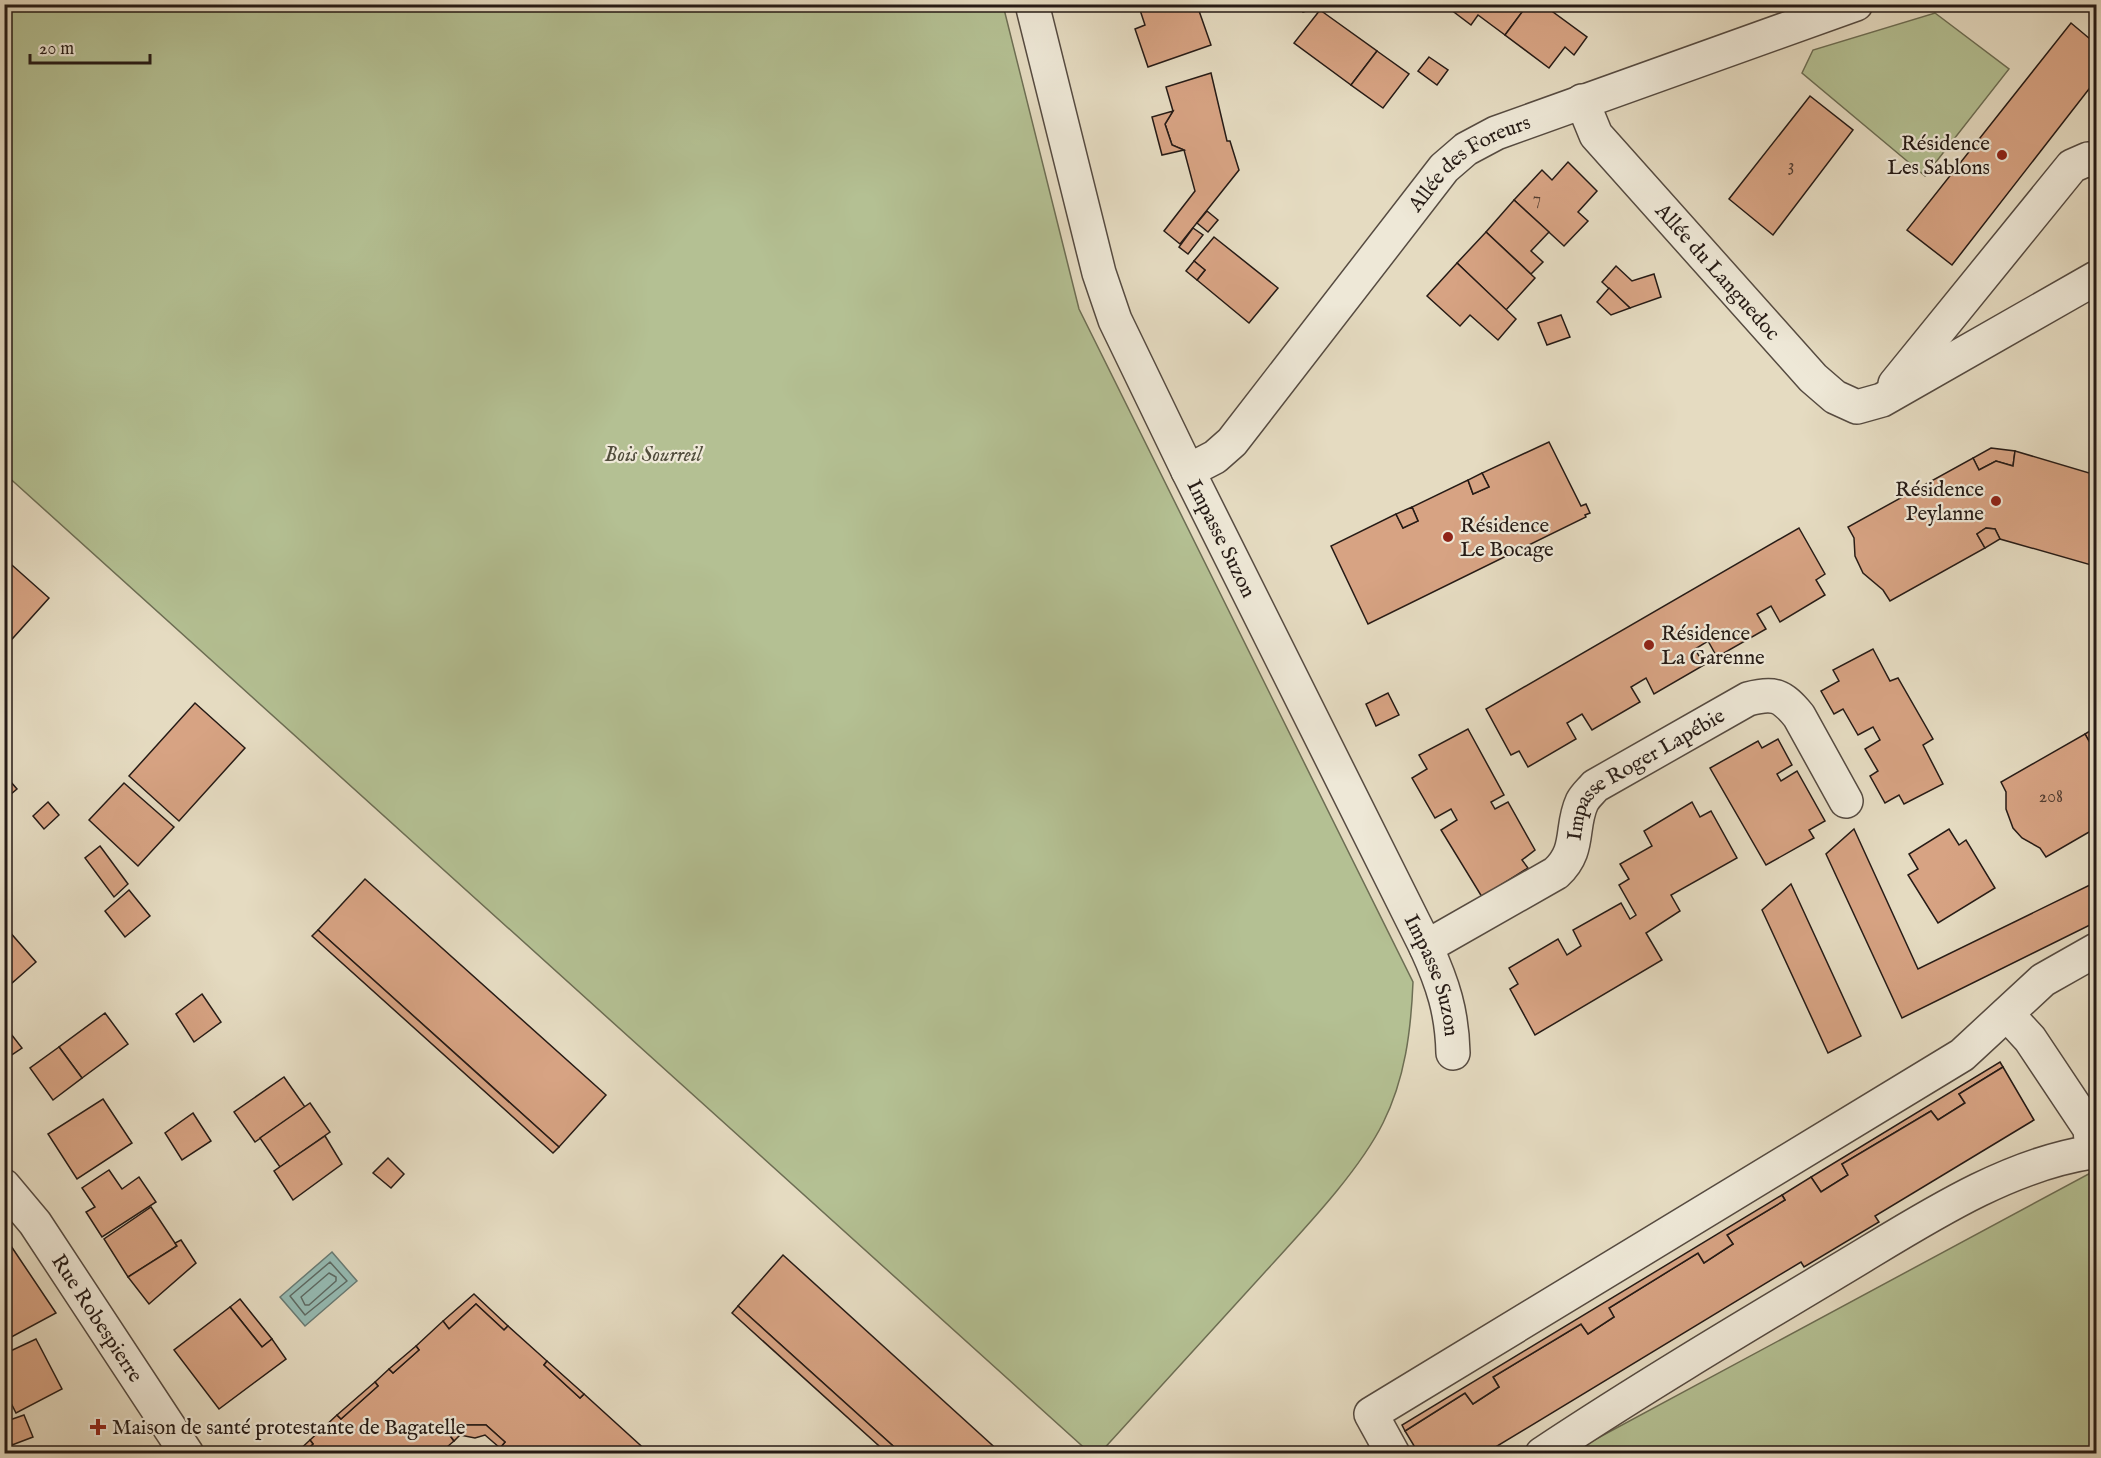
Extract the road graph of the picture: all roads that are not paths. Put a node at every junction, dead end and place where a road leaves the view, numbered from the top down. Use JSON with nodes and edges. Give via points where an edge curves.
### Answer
{"nodes":[{"id":1,"x":1032,"y":4,"type":"edge"},
{"id":2,"x":1856,"y":4,"type":"edge"},
{"id":3,"x":1582,"y":101,"type":"junction"},
{"id":4,"x":2097,"y":162,"type":"edge"},
{"id":5,"x":2097,"y":278,"type":"edge"},
{"id":6,"x":1882,"y":400,"type":"junction"},
{"id":7,"x":1188,"y":471,"type":"junction"},
{"id":8,"x":1846,"y":801,"type":"dead end"},
{"id":9,"x":1426,"y":947,"type":"junction"},
{"id":10,"x":2097,"y":950,"type":"edge"},
{"id":11,"x":2007,"y":1014,"type":"junction"},
{"id":12,"x":1453,"y":1053,"type":"dead end"},
{"id":13,"x":2094,"y":1152,"type":"edge"},
{"id":14,"x":7,"y":1194,"type":"edge"},
{"id":15,"x":187,"y":1454,"type":"edge"},
{"id":16,"x":1393,"y":1454,"type":"edge"},
{"id":17,"x":1542,"y":1454,"type":"edge"}],
"edges":[{"from":1,"to":7,"type":"street","name":"Impasse Suzon","via":[[1115,320]]},
{"from":2,"to":3,"type":"street","name":"Allée des Foreurs"},
{"from":3,"to":6,"type":"street","name":"Allée du Languedoc","via":[[1596,135],[1813,378],[1835,397],[1857,406]]},
{"from":3,"to":7,"type":"street","name":"Allée des Foreurs","via":[[1496,133],[1466,149],[1444,168],[1232,442],[1215,457]]},
{"from":4,"to":6,"type":"street","via":[[2088,159],[2072,166]]},
{"from":5,"to":6,"type":"street","name":"Allée du Languedoc"},
{"from":7,"to":9,"type":"street","name":"Impasse Suzon"},
{"from":8,"to":9,"type":"street","name":"Impasse Roger Lapébie","via":[[1789,703],[1777,695],[1748,699],[1595,786],[1583,801],[1568,862],[1557,873]]},
{"from":9,"to":12,"type":"street","name":"Impasse Suzon","via":[[1441,980],[1452,1021]]},
{"from":10,"to":11,"type":"street","via":[[2043,980]]},
{"from":11,"to":13,"type":"street","via":[[2030,1039],[2090,1129]]},
{"from":11,"to":16,"type":"street","via":[[1962,1055],[1371,1414]]},
{"from":13,"to":17,"type":"street","via":[[2071,1155],[1971,1192],[1641,1388]]},
{"from":14,"to":15,"type":"street","name":"Rue Robespierre","via":[[35,1223]]}]}
